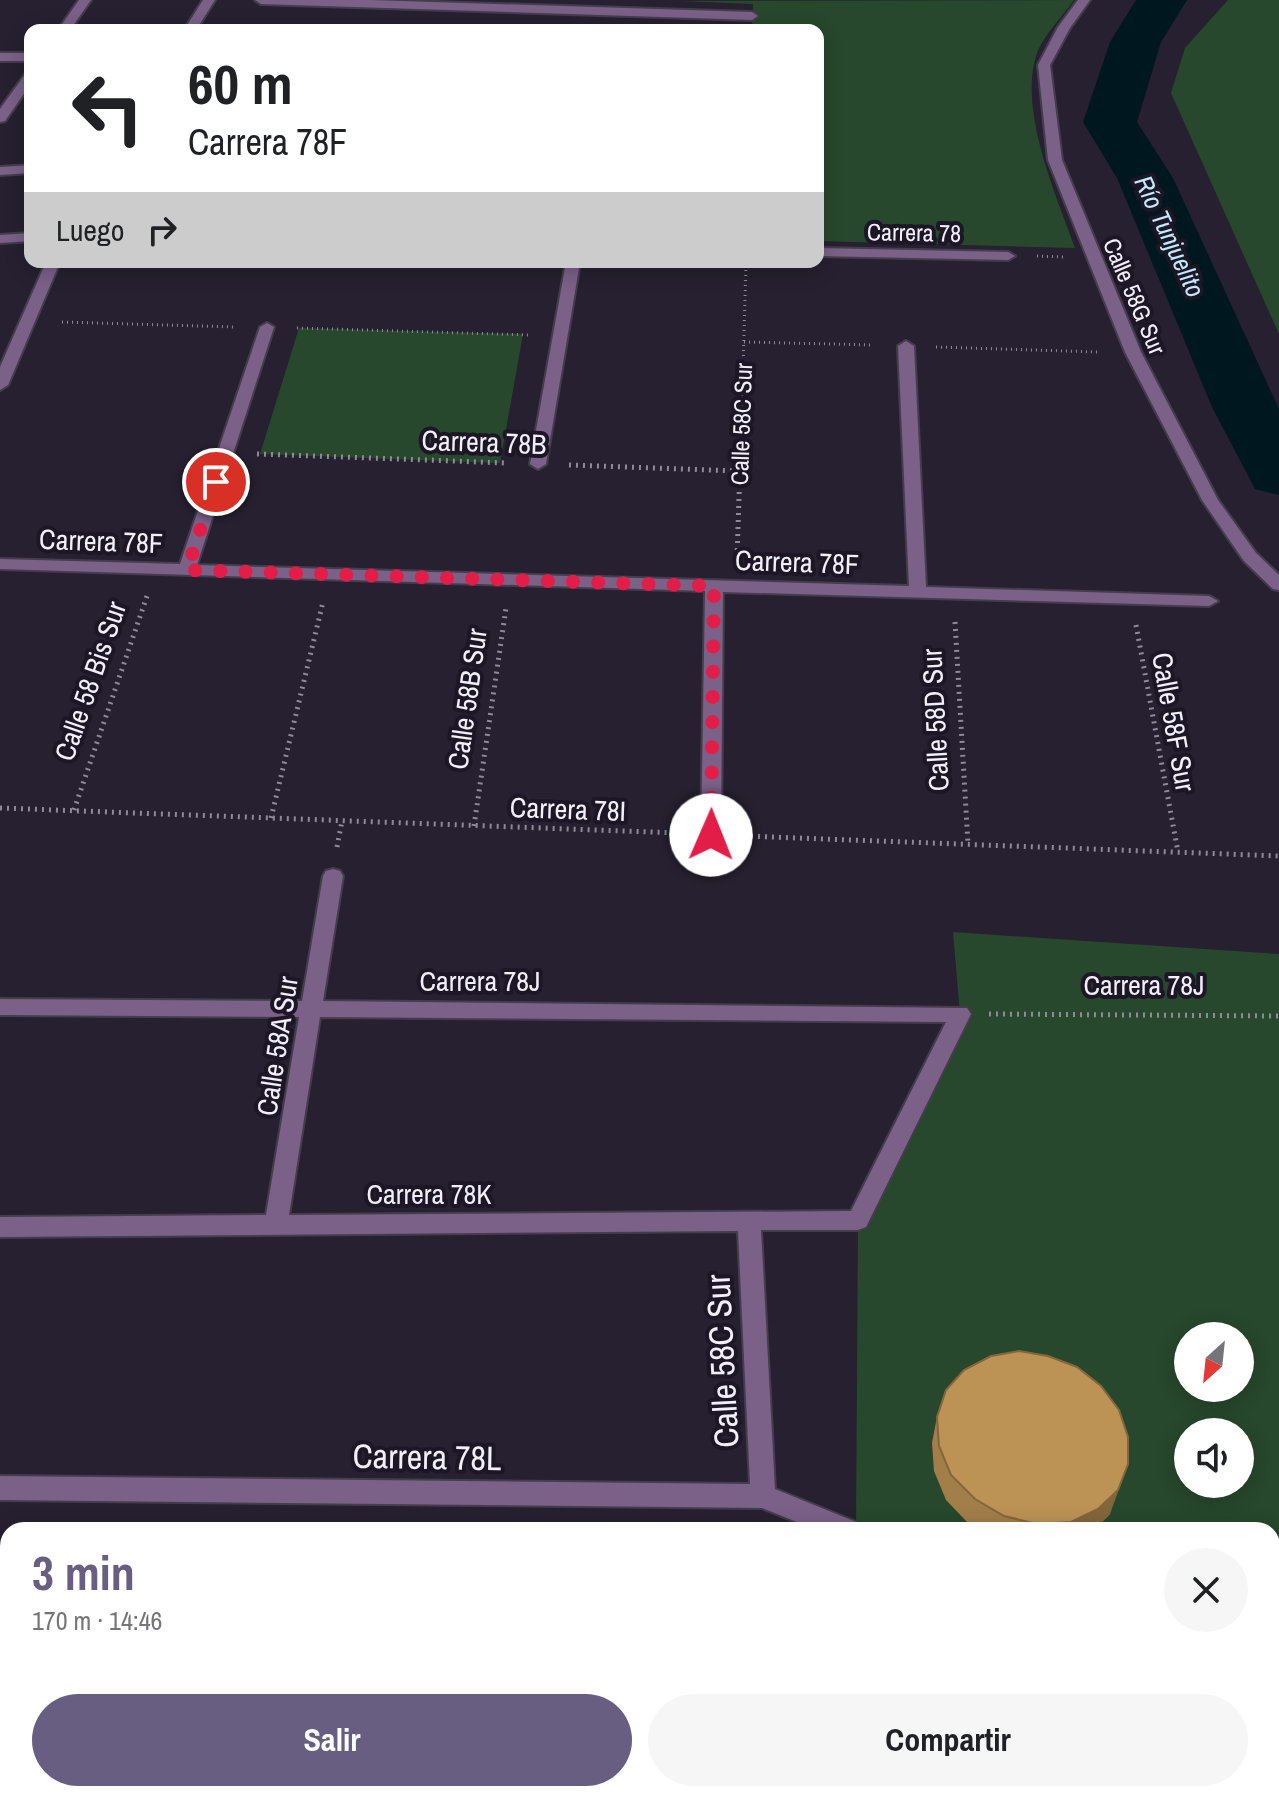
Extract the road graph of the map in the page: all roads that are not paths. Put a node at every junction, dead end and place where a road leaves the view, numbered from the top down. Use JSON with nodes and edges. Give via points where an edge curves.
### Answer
{"nodes":[{"id":1,"x":85,"y":0,"type":"edge"},
{"id":2,"x":209,"y":0,"type":"edge"},
{"id":3,"x":261,"y":0,"type":"edge"},
{"id":4,"x":1084,"y":0,"type":"edge"},
{"id":5,"x":527,"y":4,"type":"edge"},
{"id":6,"x":752,"y":16,"type":"dead end"},
{"id":7,"x":68,"y":24,"type":"edge"},
{"id":8,"x":194,"y":24,"type":"edge"},
{"id":9,"x":0,"y":57,"type":"edge"},
{"id":10,"x":24,"y":57,"type":"edge"},
{"id":11,"x":24,"y":84,"type":"edge"},
{"id":12,"x":0,"y":117,"type":"edge"},
{"id":13,"x":24,"y":169,"type":"edge"},
{"id":14,"x":0,"y":171,"type":"edge"},
{"id":15,"x":24,"y":237,"type":"edge"},
{"id":16,"x":0,"y":239,"type":"edge"},
{"id":17,"x":824,"y":252,"type":"edge"},
{"id":18,"x":1008,"y":256,"type":"road end"},
{"id":19,"x":50,"y":268,"type":"edge"},
{"id":20,"x":572,"y":268,"type":"edge"},
{"id":21,"x":267,"y":327,"type":"dead end"},
{"id":22,"x":906,"y":346,"type":"dead end"},
{"id":23,"x":0,"y":385,"type":"edge"},
{"id":24,"x":538,"y":464,"type":"road end"},
{"id":25,"x":0,"y":564,"type":"edge"},
{"id":26,"x":187,"y":570,"type":"junction"},
{"id":27,"x":1279,"y":585,"type":"edge"},
{"id":28,"x":714,"y":586,"type":"junction"},
{"id":29,"x":918,"y":592,"type":"junction"},
{"id":30,"x":1209,"y":601,"type":"dead end"},
{"id":31,"x":711,"y":835,"type":"road end"},
{"id":32,"x":333,"y":876,"type":"dead end"},
{"id":33,"x":0,"y":1007,"type":"edge"},
{"id":34,"x":311,"y":1010,"type":"junction"},
{"id":35,"x":858,"y":1220,"type":"joint"},
{"id":36,"x":749,"y":1221,"type":"junction"},
{"id":37,"x":276,"y":1225,"type":"junction"},
{"id":38,"x":0,"y":1227,"type":"edge"},
{"id":39,"x":0,"y":1488,"type":"edge"},
{"id":40,"x":763,"y":1496,"type":"junction"},
{"id":41,"x":827,"y":1522,"type":"edge"}],
"edges":[{"from":1,"to":7,"type":"street"},
{"from":2,"to":8,"type":"street"},
{"from":3,"to":5,"type":"street"},
{"from":4,"to":27,"type":"street","name":"Calle 58G Sur","via":[[1044,65],[1055,160],[1133,352],[1210,500],[1250,557]]},
{"from":5,"to":6,"type":"street","via":[[600,16]]},
{"from":9,"to":10,"type":"street"},
{"from":11,"to":12,"type":"street"},
{"from":13,"to":14,"type":"street"},
{"from":15,"to":16,"type":"street"},
{"from":17,"to":18,"type":"street","name":"Carrera 78"},
{"from":19,"to":23,"type":"street"},
{"from":20,"to":24,"type":"street"},
{"from":21,"to":26,"type":"street"},
{"from":22,"to":29,"type":"street"},
{"from":25,"to":26,"type":"street","name":"Carrera 78F"},
{"from":26,"to":28,"type":"street","name":"Carrera 78F"},
{"from":28,"to":29,"type":"street","name":"Carrera 78F"},
{"from":28,"to":31,"type":"street"},
{"from":29,"to":30,"type":"street","name":"Carrera 78F"},
{"from":32,"to":34,"type":"street","name":"Calle 58A Sur"},
{"from":33,"to":34,"type":"street","name":"Carrera 78J"},
{"from":34,"to":35,"type":"street","name":"Carrera 78J","via":[[960,1014]]},
{"from":34,"to":37,"type":"street","name":"Calle 58A Sur"},
{"from":35,"to":36,"type":"street","name":"Carrera 78K"},
{"from":36,"to":37,"type":"street","name":"Carrera 78K"},
{"from":36,"to":40,"type":"street","name":"Calle 58C Sur"},
{"from":37,"to":38,"type":"street","name":"Carrera 78K"},
{"from":39,"to":40,"type":"street","name":"Carrera 78L"},
{"from":40,"to":41,"type":"street","name":"Carrera 78L"}]}
